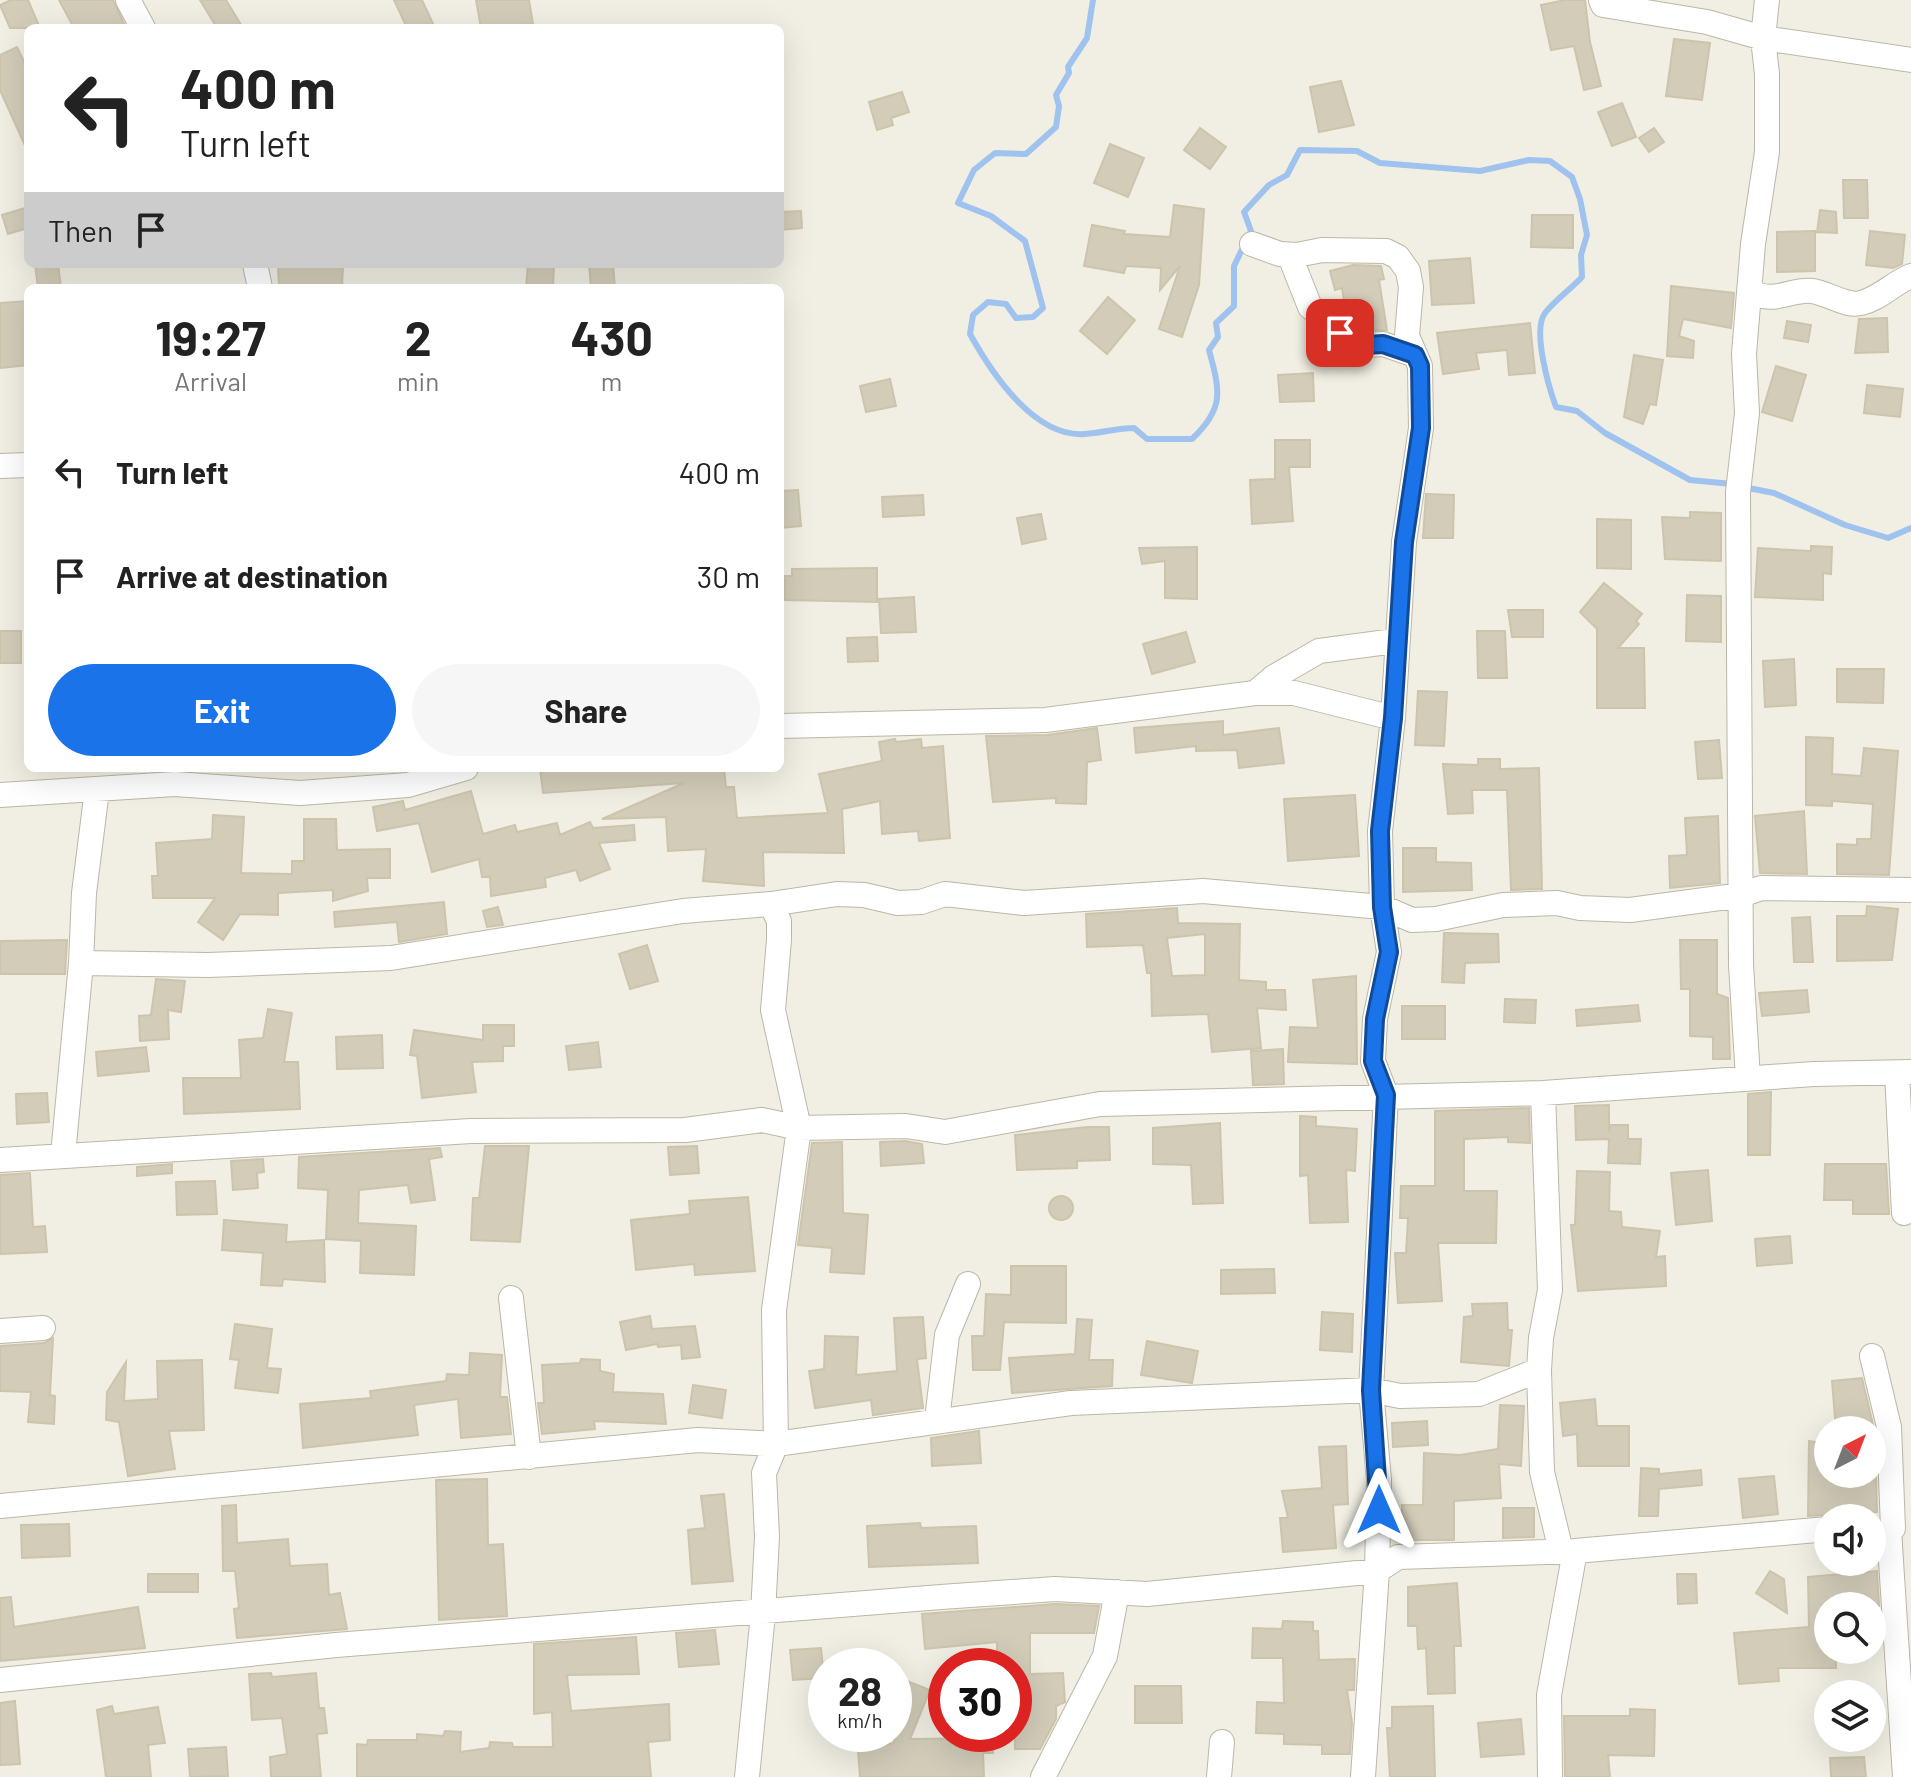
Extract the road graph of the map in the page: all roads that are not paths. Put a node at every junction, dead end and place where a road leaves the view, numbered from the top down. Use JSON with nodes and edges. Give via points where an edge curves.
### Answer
{"nodes":[{"id":1,"x":128,"y":0,"type":"edge"},
{"id":2,"x":1601,"y":0,"type":"edge"},
{"id":3,"x":1767,"y":0,"type":"edge"},
{"id":4,"x":141,"y":24,"type":"edge"},
{"id":5,"x":1763,"y":38,"type":"junction"},
{"id":6,"x":1911,"y":60,"type":"edge"},
{"id":7,"x":1252,"y":244,"type":"dead end"},
{"id":8,"x":1297,"y":255,"type":"junction"},
{"id":9,"x":1911,"y":276,"type":"edge"},
{"id":10,"x":1751,"y":291,"type":"junction"},
{"id":11,"x":1415,"y":355,"type":"junction"},
{"id":12,"x":24,"y":465,"type":"edge"},
{"id":13,"x":0,"y":466,"type":"edge"},
{"id":14,"x":1395,"y":641,"type":"junction"},
{"id":15,"x":1255,"y":693,"type":"junction"},
{"id":16,"x":1393,"y":718,"type":"junction"},
{"id":17,"x":784,"y":726,"type":"edge"},
{"id":18,"x":452,"y":772,"type":"edge"},
{"id":19,"x":97,"y":790,"type":"junction"},
{"id":20,"x":0,"y":795,"type":"edge"},
{"id":21,"x":1911,"y":890,"type":"edge"},
{"id":22,"x":1742,"y":895,"type":"junction"},
{"id":23,"x":771,"y":904,"type":"junction"},
{"id":24,"x":1382,"y":907,"type":"junction"},
{"id":25,"x":81,"y":963,"type":"junction"},
{"id":26,"x":1904,"y":1072,"type":"edge"},
{"id":27,"x":1748,"y":1078,"type":"junction"},
{"id":28,"x":1543,"y":1093,"type":"junction"},
{"id":29,"x":1386,"y":1095,"type":"junction"},
{"id":30,"x":799,"y":1128,"type":"junction"},
{"id":31,"x":63,"y":1155,"type":"junction"},
{"id":32,"x":0,"y":1160,"type":"edge"},
{"id":33,"x":1904,"y":1213,"type":"dead end"},
{"id":34,"x":968,"y":1284,"type":"dead end"},
{"id":35,"x":511,"y":1298,"type":"dead end"},
{"id":36,"x":43,"y":1328,"type":"dead end"},
{"id":37,"x":0,"y":1331,"type":"edge"},
{"id":38,"x":1872,"y":1356,"type":"dead end"},
{"id":39,"x":1539,"y":1370,"type":"junction"},
{"id":40,"x":1371,"y":1390,"type":"junction"},
{"id":41,"x":937,"y":1420,"type":"junction"},
{"id":42,"x":1889,"y":1427,"type":"junction"},
{"id":43,"x":776,"y":1444,"type":"junction"},
{"id":44,"x":1911,"y":1444,"type":"edge"},
{"id":45,"x":529,"y":1457,"type":"junction"},
{"id":46,"x":0,"y":1506,"type":"edge"},
{"id":47,"x":1892,"y":1527,"type":"edge"},
{"id":48,"x":1814,"y":1530,"type":"edge"},
{"id":49,"x":1568,"y":1551,"type":"junction"},
{"id":50,"x":1377,"y":1571,"type":"junction"},
{"id":51,"x":1117,"y":1592,"type":"junction"},
{"id":52,"x":763,"y":1614,"type":"junction"},
{"id":53,"x":0,"y":1680,"type":"edge"},
{"id":54,"x":1222,"y":1742,"type":"dead end"},
{"id":55,"x":747,"y":1777,"type":"edge"},
{"id":56,"x":1043,"y":1777,"type":"edge"},
{"id":57,"x":1219,"y":1777,"type":"edge"},
{"id":58,"x":1363,"y":1777,"type":"edge"},
{"id":59,"x":1550,"y":1777,"type":"edge"},
{"id":60,"x":1905,"y":1777,"type":"edge"}],
"edges":[{"from":1,"to":4,"type":"street"},
{"from":2,"to":5,"type":"street","via":[[1603,5],[1707,22]]},
{"from":3,"to":5,"type":"street"},
{"from":5,"to":6,"type":"street"},
{"from":5,"to":10,"type":"street","via":[[1767,152]]},
{"from":7,"to":8,"type":"street"},
{"from":8,"to":11,"type":"street","via":[[1293,264],[1304,296],[1349,346],[1383,344]]},
{"from":8,"to":11,"type":"street","via":[[1386,251],[1398,257],[1411,287],[1407,336]]},
{"from":9,"to":10,"type":"street","via":[[1858,305],[1810,291],[1781,298]]},
{"from":10,"to":22,"type":"street","via":[[1738,492]]},
{"from":11,"to":14,"type":"street","via":[[1420,366],[1421,428]]},
{"from":12,"to":13,"type":"street"},
{"from":14,"to":15,"type":"street","via":[[1319,651]]},
{"from":14,"to":16,"type":"street"},
{"from":15,"to":16,"type":"street","via":[[1294,693]]},
{"from":15,"to":17,"type":"street","via":[[1045,720]]},
{"from":16,"to":24,"type":"street","via":[[1380,831]]},
{"from":18,"to":19,"type":"street","via":[[408,785],[300,793],[175,784]]},
{"from":19,"to":20,"type":"street"},
{"from":19,"to":25,"type":"street"},
{"from":21,"to":22,"type":"street","via":[[1761,888]]},
{"from":22,"to":24,"type":"street","via":[[1630,910],[1557,903],[1503,905],[1412,920]]},
{"from":22,"to":27,"type":"street"},
{"from":23,"to":24,"type":"street","via":[[837,894],[898,903],[945,894],[1024,903],[1178,890]]},
{"from":23,"to":25,"type":"street","via":[[683,911],[391,958],[208,965]]},
{"from":23,"to":30,"type":"street","via":[[779,921],[773,1010]]},
{"from":24,"to":29,"type":"street","via":[[1389,952],[1375,1019],[1373,1061]]},
{"from":25,"to":31,"type":"street"},
{"from":26,"to":27,"type":"street"},
{"from":26,"to":33,"type":"street"},
{"from":27,"to":28,"type":"street"},
{"from":28,"to":29,"type":"street"},
{"from":28,"to":39,"type":"street","via":[[1550,1290]]},
{"from":29,"to":30,"type":"street","via":[[1100,1104],[945,1132],[906,1126]]},
{"from":29,"to":40,"type":"street"},
{"from":30,"to":31,"type":"street","via":[[762,1120],[685,1130],[471,1131]]},
{"from":30,"to":43,"type":"street","via":[[774,1310]]},
{"from":31,"to":32,"type":"street"},
{"from":34,"to":41,"type":"street","via":[[947,1335]]},
{"from":35,"to":45,"type":"street"},
{"from":36,"to":37,"type":"street"},
{"from":38,"to":42,"type":"street"},
{"from":39,"to":40,"type":"street","via":[[1479,1394],[1400,1396]]},
{"from":39,"to":49,"type":"street","via":[[1542,1472]]},
{"from":40,"to":41,"type":"street","via":[[1071,1403]]},
{"from":40,"to":50,"type":"street","via":[[1379,1480]]},
{"from":41,"to":43,"type":"street"},
{"from":42,"to":44,"type":"street"},
{"from":42,"to":47,"type":"street"},
{"from":43,"to":45,"type":"street","via":[[698,1440]]},
{"from":43,"to":52,"type":"street","via":[[764,1473]]},
{"from":45,"to":46,"type":"street"},
{"from":47,"to":60,"type":"street"},
{"from":48,"to":49,"type":"street"},
{"from":49,"to":50,"type":"street","via":[[1398,1557]]},
{"from":49,"to":59,"type":"street","via":[[1549,1695]]},
{"from":50,"to":51,"type":"street","via":[[1147,1594]]},
{"from":50,"to":58,"type":"street"},
{"from":51,"to":52,"type":"street","via":[[1055,1589]]},
{"from":51,"to":56,"type":"street","via":[[1105,1656]]},
{"from":52,"to":53,"type":"street","via":[[336,1645]]},
{"from":52,"to":55,"type":"street"},
{"from":54,"to":57,"type":"street"}]}
